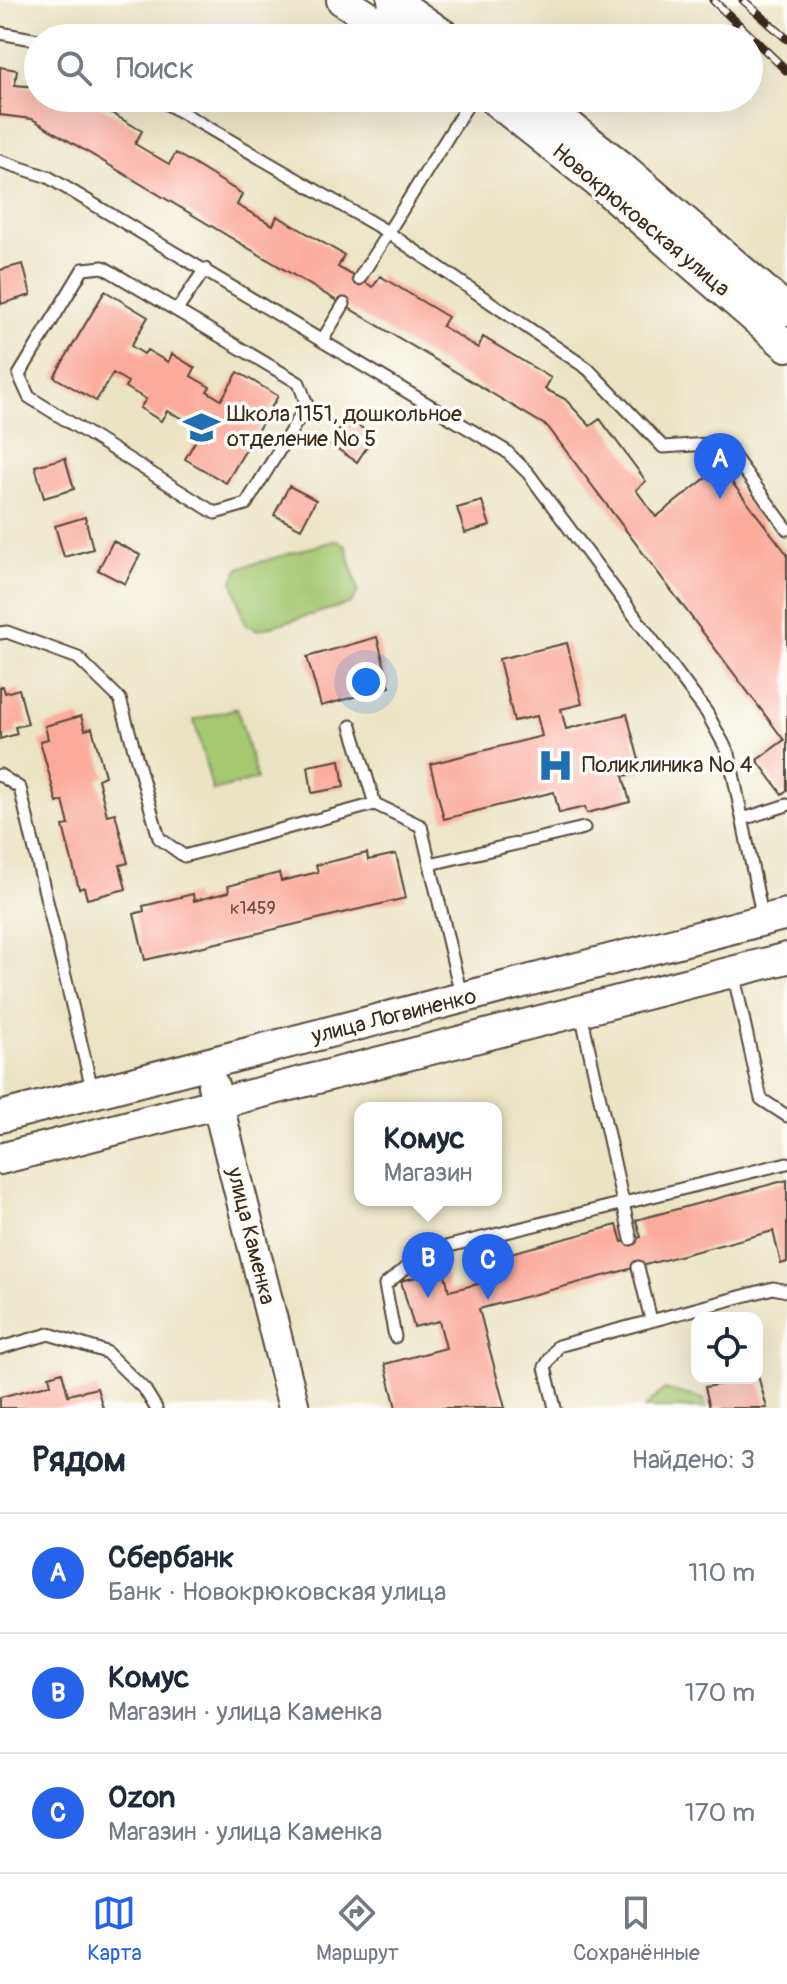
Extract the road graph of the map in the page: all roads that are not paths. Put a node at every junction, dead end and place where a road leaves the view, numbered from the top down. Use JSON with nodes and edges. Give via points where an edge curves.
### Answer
{"nodes":[{"id":1,"x":342,"y":0,"type":"edge"},
{"id":2,"x":393,"y":0,"type":"edge"},
{"id":3,"x":380,"y":24,"type":"edge"},
{"id":4,"x":428,"y":24,"type":"edge"},
{"id":5,"x":0,"y":33,"type":"edge"},
{"id":6,"x":24,"y":37,"type":"edge"},
{"id":7,"x":181,"y":112,"type":"edge"},
{"id":8,"x":463,"y":112,"type":"edge"},
{"id":9,"x":510,"y":112,"type":"edge"},
{"id":10,"x":552,"y":112,"type":"edge"},
{"id":11,"x":0,"y":161,"type":"edge"},
{"id":12,"x":386,"y":231,"type":"junction"},
{"id":13,"x":205,"y":269,"type":"junction"},
{"id":14,"x":359,"y":279,"type":"dead end"},
{"id":15,"x":344,"y":304,"type":"dead end"},
{"id":16,"x":177,"y":310,"type":"junction"},
{"id":17,"x":787,"y":310,"type":"edge"},
{"id":18,"x":323,"y":339,"type":"junction"},
{"id":19,"x":787,"y":346,"type":"edge"},
{"id":20,"x":787,"y":529,"type":"edge"},
{"id":21,"x":0,"y":633,"type":"edge"},
{"id":22,"x":351,"y":726,"type":"dead end"},
{"id":23,"x":0,"y":775,"type":"edge"},
{"id":24,"x":375,"y":804,"type":"junction"},
{"id":25,"x":787,"y":805,"type":"edge"},
{"id":26,"x":743,"y":819,"type":"junction"},
{"id":27,"x":584,"y":828,"type":"dead end"},
{"id":28,"x":430,"y":864,"type":"junction"},
{"id":29,"x":775,"y":918,"type":"edge"},
{"id":30,"x":780,"y":960,"type":"edge"},
{"id":31,"x":733,"y":971,"type":"junction"},
{"id":32,"x":462,"y":998,"type":"junction"},
{"id":33,"x":580,"y":1008,"type":"junction"},
{"id":34,"x":208,"y":1064,"type":"junction"},
{"id":35,"x":94,"y":1093,"type":"junction"},
{"id":36,"x":217,"y":1103,"type":"junction"},
{"id":37,"x":787,"y":1116,"type":"edge"},
{"id":38,"x":0,"y":1117,"type":"edge"},
{"id":39,"x":0,"y":1159,"type":"edge"},
{"id":40,"x":787,"y":1163,"type":"edge"},
{"id":41,"x":623,"y":1203,"type":"junction"},
{"id":42,"x":631,"y":1239,"type":"dead end"},
{"id":43,"x":638,"y":1267,"type":"dead end"},
{"id":44,"x":787,"y":1291,"type":"edge"},
{"id":45,"x":651,"y":1320,"type":"junction"},
{"id":46,"x":395,"y":1337,"type":"dead end"},
{"id":47,"x":0,"y":1348,"type":"edge"},
{"id":48,"x":156,"y":1408,"type":"edge"},
{"id":49,"x":294,"y":1408,"type":"edge"},
{"id":50,"x":555,"y":1408,"type":"edge"}],
"edges":[{"from":1,"to":3,"type":"main road"},
{"from":2,"to":4,"type":"main road"},
{"from":5,"to":6,"type":"lane"},
{"from":7,"to":12,"type":"lane"},
{"from":8,"to":12,"type":"lane"},
{"from":9,"to":19,"type":"main road","name":"Новокрюковская улица"},
{"from":10,"to":17,"type":"main road","name":"Новокрюковская улица"},
{"from":11,"to":13,"type":"lane","via":[[48,177]]},
{"from":12,"to":14,"type":"lane"},
{"from":12,"to":20,"type":"lane","via":[[588,369],[663,447],[724,443]]},
{"from":13,"to":16,"type":"lane"},
{"from":13,"to":18,"type":"lane"},
{"from":15,"to":18,"type":"lane"},
{"from":16,"to":16,"type":"lane","via":[[299,383],[307,405],[246,504],[215,513],[29,397],[19,375],[83,269],[103,267]]},
{"from":18,"to":26,"type":"lane","via":[[506,451],[528,473],[707,713],[729,754]]},
{"from":21,"to":24,"type":"lane","via":[[78,658],[120,699],[159,838],[184,856]]},
{"from":22,"to":24,"type":"lane"},
{"from":23,"to":35,"type":"lane","via":[[20,788]]},
{"from":24,"to":28,"type":"lane","via":[[421,826]]},
{"from":25,"to":26,"type":"lane"},
{"from":26,"to":29,"type":"lane"},
{"from":27,"to":28,"type":"lane"},
{"from":28,"to":32,"type":"lane"},
{"from":29,"to":30,"type":"main road"},
{"from":29,"to":32,"type":"main road","name":"улица Логвиненко"},
{"from":30,"to":31,"type":"main road","name":"улица Логвиненко"},
{"from":31,"to":33,"type":"main road","name":"улица Логвиненко"},
{"from":31,"to":37,"type":"lane","via":[[761,1099]]},
{"from":32,"to":34,"type":"main road","name":"улица Логвиненко"},
{"from":33,"to":36,"type":"main road","name":"улица Логвиненко"},
{"from":33,"to":41,"type":"lane"},
{"from":34,"to":35,"type":"main road","name":"улица Логвиненко"},
{"from":34,"to":36,"type":"main road","name":"улица Каменка"},
{"from":35,"to":38,"type":"main road","name":"улица Логвиненко"},
{"from":36,"to":39,"type":"main road","name":"улица Логвиненко"},
{"from":36,"to":49,"type":"main road","name":"улица Каменка"},
{"from":40,"to":41,"type":"lane"},
{"from":41,"to":42,"type":"lane"},
{"from":41,"to":46,"type":"lane","via":[[425,1252],[385,1285]]},
{"from":43,"to":45,"type":"lane"},
{"from":44,"to":45,"type":"lane","via":[[773,1288]]},
{"from":45,"to":50,"type":"lane","via":[[558,1346],[545,1367]]},
{"from":47,"to":48,"type":"lane","via":[[49,1334],[106,1352]]}]}
